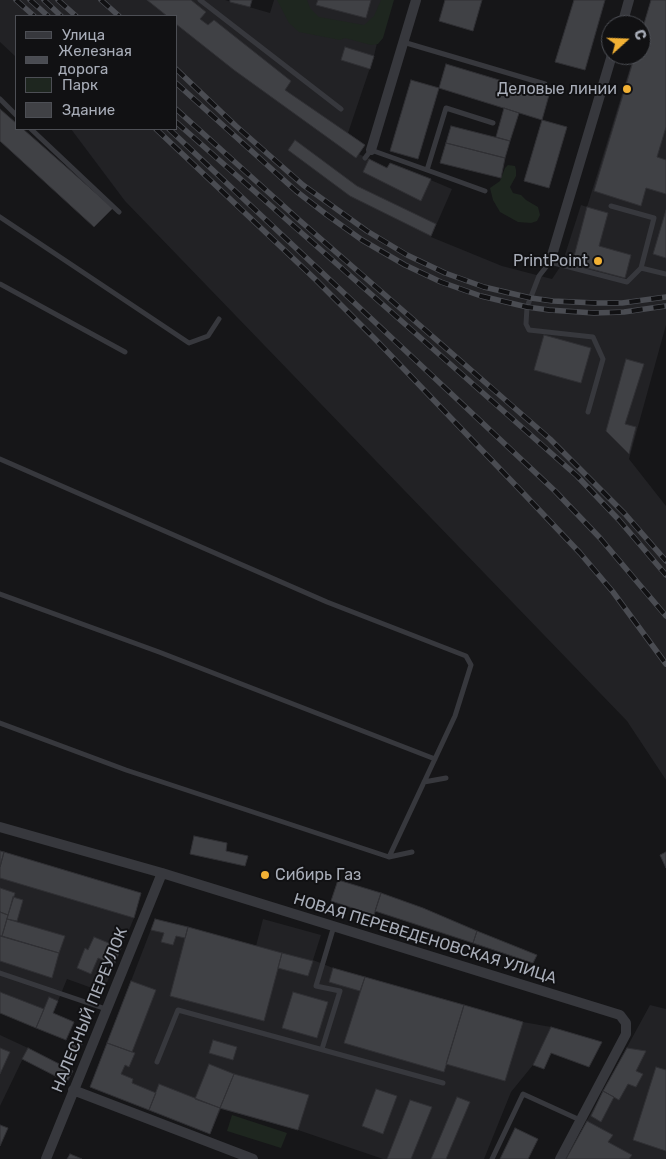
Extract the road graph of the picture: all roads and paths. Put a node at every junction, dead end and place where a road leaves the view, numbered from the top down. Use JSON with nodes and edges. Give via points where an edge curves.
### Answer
{"nodes":[{"id":1,"x":200,"y":0,"type":"edge"},
{"id":2,"x":416,"y":0,"type":"edge"},
{"id":3,"x":629,"y":0,"type":"edge"},
{"id":4,"x":625,"y":15,"type":"edge"},
{"id":5,"x":403,"y":42,"type":"junction"},
{"id":6,"x":609,"y":65,"type":"edge"},
{"id":7,"x":545,"y":84,"type":"dead end"},
{"id":8,"x":0,"y":99,"type":"edge"},
{"id":9,"x":341,"y":108,"type":"dead end"},
{"id":10,"x":15,"y":114,"type":"edge"},
{"id":11,"x":493,"y":123,"type":"dead end"},
{"id":12,"x":32,"y":130,"type":"edge"},
{"id":13,"x":368,"y":154,"type":"joint"},
{"id":14,"x":427,"y":170,"type":"junction"},
{"id":15,"x":485,"y":191,"type":"dead end"},
{"id":16,"x":611,"y":206,"type":"dead end"},
{"id":17,"x":119,"y":212,"type":"dead end"},
{"id":18,"x":0,"y":217,"type":"edge"},
{"id":19,"x":550,"y":262,"type":"junction"},
{"id":20,"x":641,"y":268,"type":"junction"},
{"id":21,"x":665,"y":276,"type":"edge"},
{"id":22,"x":0,"y":284,"type":"edge"},
{"id":23,"x":219,"y":319,"type":"dead end"},
{"id":24,"x":125,"y":352,"type":"dead end"},
{"id":25,"x":588,"y":412,"type":"dead end"},
{"id":26,"x":0,"y":459,"type":"edge"},
{"id":27,"x":0,"y":594,"type":"edge"},
{"id":28,"x":0,"y":723,"type":"edge"},
{"id":29,"x":435,"y":759,"type":"junction"},
{"id":30,"x":446,"y":778,"type":"dead end"},
{"id":31,"x":424,"y":782,"type":"junction"},
{"id":32,"x":0,"y":827,"type":"edge"},
{"id":33,"x":412,"y":852,"type":"dead end"},
{"id":34,"x":388,"y":857,"type":"junction"},
{"id":35,"x":162,"y":873,"type":"junction"},
{"id":36,"x":334,"y":926,"type":"junction"},
{"id":37,"x":0,"y":973,"type":"edge"},
{"id":38,"x":106,"y":1009,"type":"junction"},
{"id":39,"x":322,"y":1049,"type":"junction"},
{"id":40,"x":157,"y":1062,"type":"dead end"},
{"id":41,"x":443,"y":1083,"type":"dead end"},
{"id":42,"x":73,"y":1090,"type":"junction"},
{"id":43,"x":580,"y":1120,"type":"junction"},
{"id":44,"x":46,"y":1159,"type":"edge"},
{"id":45,"x":253,"y":1159,"type":"edge"},
{"id":46,"x":492,"y":1159,"type":"edge"},
{"id":47,"x":560,"y":1159,"type":"edge"}],
"edges":[{"from":1,"to":9,"type":"lane"},
{"from":2,"to":5,"type":"street"},
{"from":3,"to":4,"type":"street"},
{"from":5,"to":7,"type":"lane"},
{"from":5,"to":13,"type":"street"},
{"from":6,"to":19,"type":"street"},
{"from":8,"to":10,"type":"lane"},
{"from":11,"to":14,"type":"lane","via":[[446,108]]},
{"from":12,"to":17,"type":"lane"},
{"from":13,"to":14,"type":"lane"},
{"from":14,"to":15,"type":"lane"},
{"from":16,"to":20,"type":"lane","via":[[654,218]]},
{"from":18,"to":23,"type":"lane","via":[[188,344],[208,336]]},
{"from":19,"to":20,"type":"lane","via":[[627,282]]},
{"from":19,"to":25,"type":"lane","via":[[539,276],[528,307],[526,324],[529,330],[593,337],[603,359]]},
{"from":20,"to":21,"type":"lane"},
{"from":22,"to":24,"type":"lane"},
{"from":26,"to":29,"type":"lane","via":[[326,602],[466,656],[471,665],[465,689]]},
{"from":27,"to":29,"type":"lane"},
{"from":28,"to":34,"type":"lane","via":[[126,770]]},
{"from":29,"to":31,"type":"lane"},
{"from":30,"to":31,"type":"lane"},
{"from":31,"to":34,"type":"lane"},
{"from":32,"to":35,"type":"street","name":"НОВАЯ ПЕРЕВЕДЕНОВСКАЯ УЛИЦА"},
{"from":33,"to":34,"type":"lane"},
{"from":35,"to":36,"type":"street","name":"НОВАЯ ПЕРЕВЕДЕНОВСКАЯ УЛИЦА"},
{"from":35,"to":38,"type":"street","name":"НАЛЕСНЫЙ ПЕРЕУЛОК"},
{"from":36,"to":39,"type":"lane","via":[[316,986],[340,992]]},
{"from":36,"to":43,"type":"street","name":"НОВАЯ ПЕРЕВЕДЕНОВСКАЯ УЛИЦА","via":[[620,1015],[626,1023],[626,1034]]},
{"from":37,"to":38,"type":"lane"},
{"from":38,"to":42,"type":"street","name":"НАЛЕСНЫЙ ПЕРЕУЛОК"},
{"from":39,"to":40,"type":"lane","via":[[178,1010]]},
{"from":39,"to":41,"type":"lane"},
{"from":42,"to":44,"type":"street","name":"НАЛЕСНЫЙ ПЕРЕУЛОК"},
{"from":42,"to":45,"type":"street"},
{"from":43,"to":46,"type":"lane","via":[[523,1094]]},
{"from":43,"to":47,"type":"street"}]}
